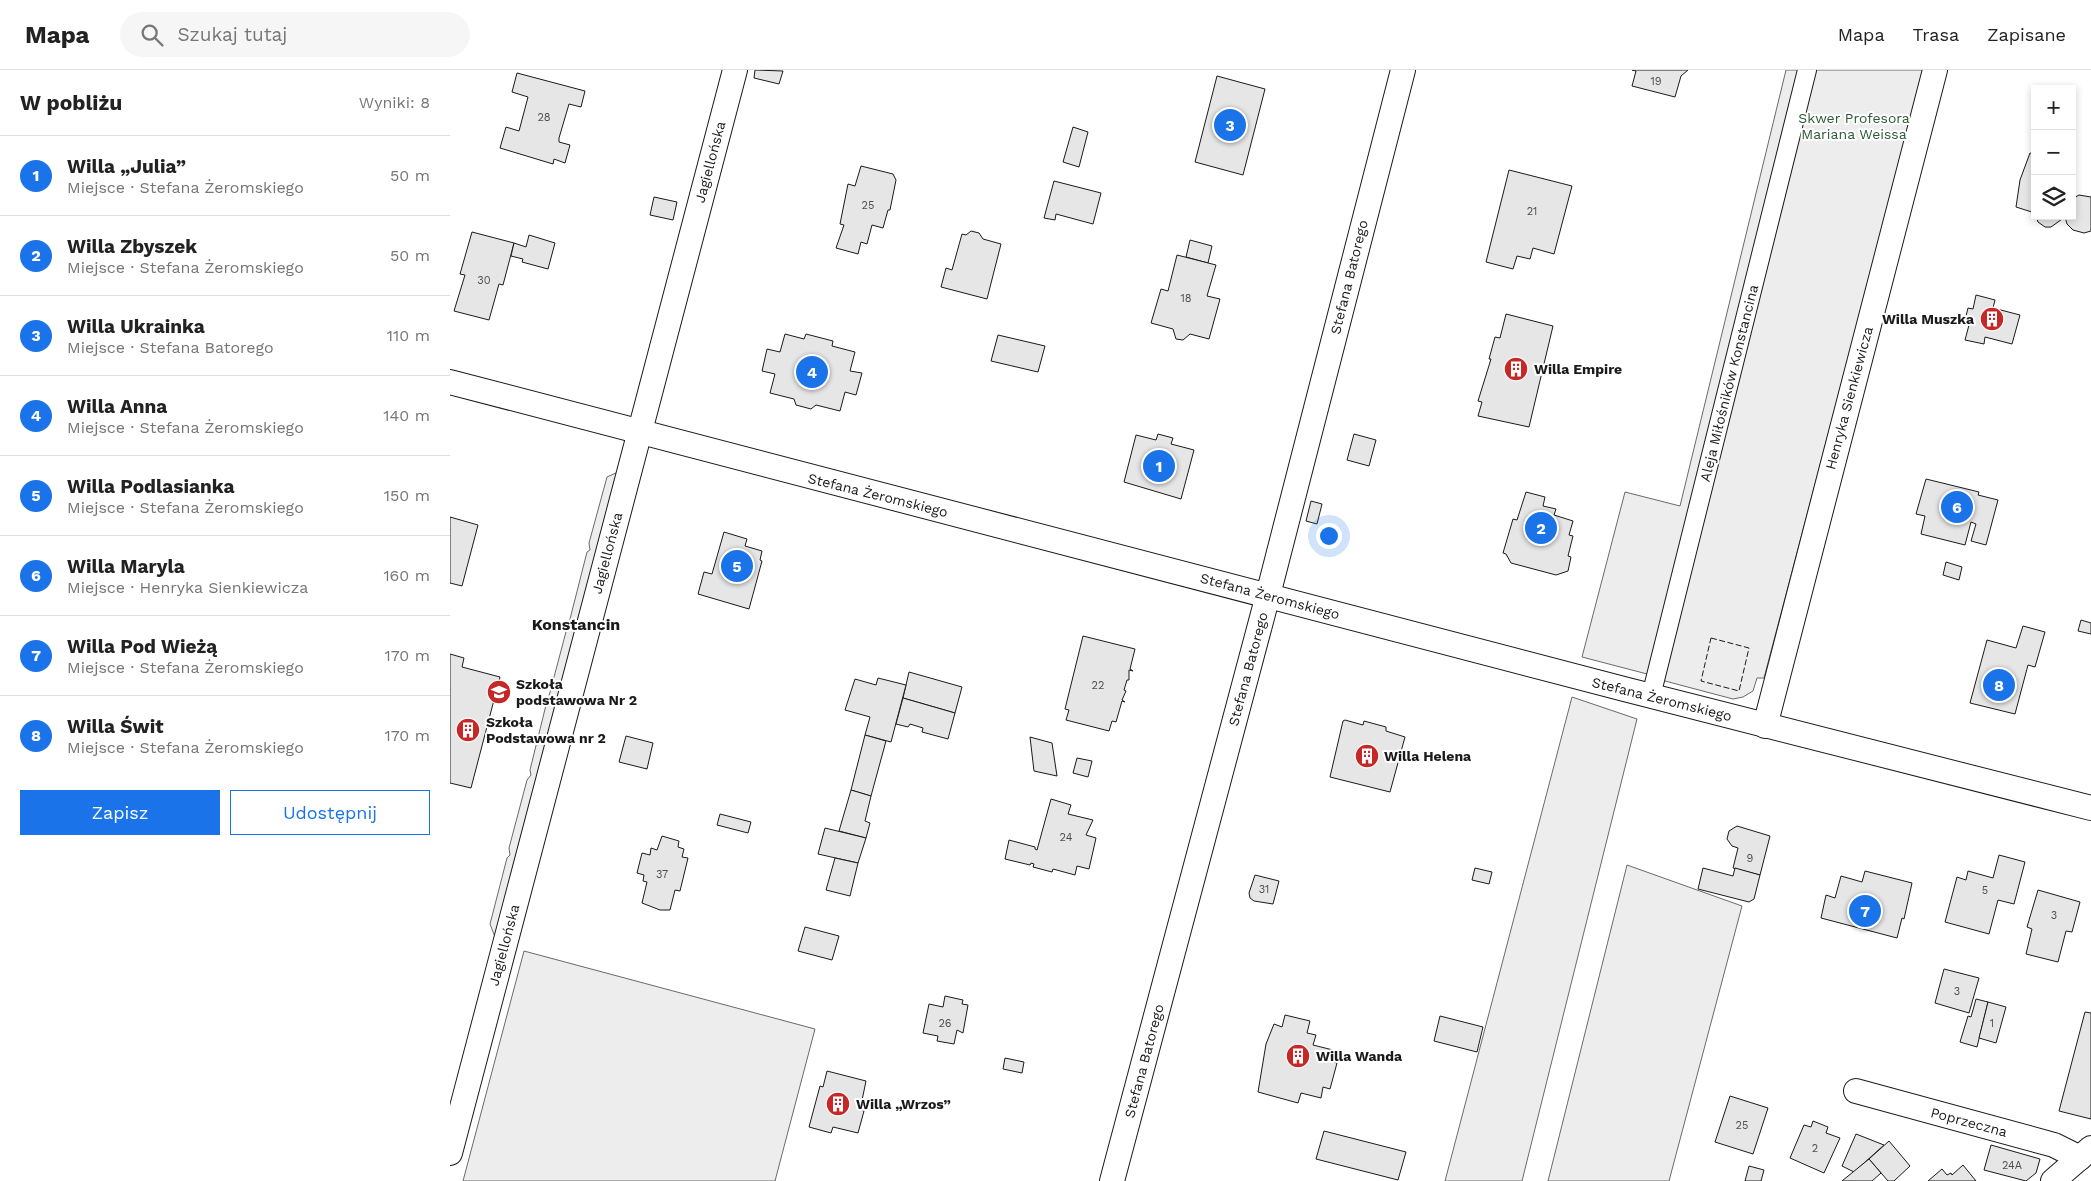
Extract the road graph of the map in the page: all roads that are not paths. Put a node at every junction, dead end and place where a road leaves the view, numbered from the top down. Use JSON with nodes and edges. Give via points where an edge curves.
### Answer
{"nodes":[{"id":1,"x":735,"y":70,"type":"edge"},
{"id":2,"x":1403,"y":70,"type":"edge"},
{"id":3,"x":1807,"y":70,"type":"edge"},
{"id":4,"x":1935,"y":70,"type":"edge"},
{"id":5,"x":450,"y":382,"type":"edge"},
{"id":6,"x":638,"y":432,"type":"junction"},
{"id":7,"x":1268,"y":595,"type":"junction"},
{"id":8,"x":1651,"y":696,"type":"junction"},
{"id":9,"x":1765,"y":726,"type":"junction"},
{"id":10,"x":2091,"y":808,"type":"edge"},
{"id":11,"x":1856,"y":1091,"type":"dead end"},
{"id":12,"x":450,"y":1153,"type":"edge"},
{"id":13,"x":2086,"y":1153,"type":"edge"},
{"id":14,"x":1112,"y":1181,"type":"edge"},
{"id":15,"x":2053,"y":1181,"type":"edge"}],
"edges":[{"from":1,"to":6,"type":"street","name":"Jagiellońska"},
{"from":2,"to":7,"type":"street","name":"Stefana Batorego"},
{"from":3,"to":8,"type":"street","name":"Aleja Miłośników Konstancina"},
{"from":4,"to":9,"type":"street","name":"Henryka Sienkiewicza"},
{"from":5,"to":6,"type":"street","name":"Stefana Żeromskiego"},
{"from":6,"to":7,"type":"street","name":"Stefana Żeromskiego"},
{"from":6,"to":12,"type":"street","name":"Jagiellońska"},
{"from":7,"to":8,"type":"street","name":"Stefana Żeromskiego"},
{"from":7,"to":14,"type":"street","name":"Stefana Batorego"},
{"from":8,"to":9,"type":"street","name":"Stefana Żeromskiego"},
{"from":9,"to":10,"type":"street","name":"Stefana Żeromskiego"},
{"from":11,"to":13,"type":"street","name":"Poprzeczna"},
{"from":13,"to":15,"type":"street"}]}
